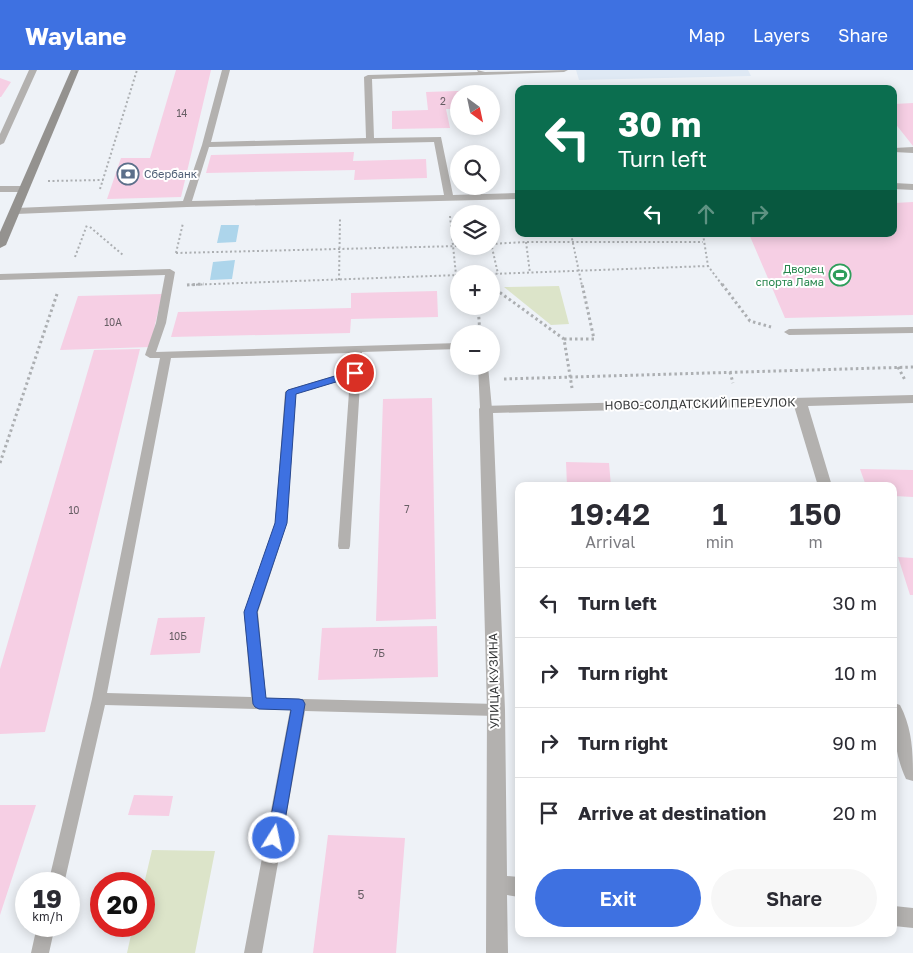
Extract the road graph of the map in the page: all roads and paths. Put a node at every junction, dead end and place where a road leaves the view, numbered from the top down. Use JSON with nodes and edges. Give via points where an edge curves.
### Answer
{"nodes":[{"id":1,"x":32,"y":70,"type":"edge"},
{"id":2,"x":75,"y":70,"type":"edge"},
{"id":3,"x":137,"y":70,"type":"edge"},
{"id":4,"x":226,"y":70,"type":"edge"},
{"id":5,"x":564,"y":70,"type":"edge"},
{"id":6,"x":481,"y":72,"type":"edge"},
{"id":7,"x":370,"y":140,"type":"junction"},
{"id":8,"x":0,"y":142,"type":"edge"},
{"id":9,"x":206,"y":145,"type":"junction"},
{"id":10,"x":897,"y":150,"type":"edge"},
{"id":11,"x":913,"y":150,"type":"edge"},
{"id":12,"x":103,"y":180,"type":"junction"},
{"id":13,"x":26,"y":185,"type":"junction"},
{"id":14,"x":897,"y":186,"type":"edge"},
{"id":15,"x":913,"y":187,"type":"edge"},
{"id":16,"x":0,"y":189,"type":"edge"},
{"id":17,"x":515,"y":196,"type":"edge"},
{"id":18,"x":449,"y":197,"type":"junction"},
{"id":19,"x":341,"y":200,"type":"junction"},
{"id":20,"x":187,"y":204,"type":"junction"},
{"id":21,"x":94,"y":208,"type":"junction"},
{"id":22,"x":16,"y":211,"type":"junction"},
{"id":23,"x":449,"y":213,"type":"dead end"},
{"id":24,"x":450,"y":221,"type":"edge"},
{"id":25,"x":87,"y":225,"type":"junction"},
{"id":26,"x":572,"y":237,"type":"edge"},
{"id":27,"x":703,"y":237,"type":"edge"},
{"id":28,"x":526,"y":242,"type":"junction"},
{"id":29,"x":573,"y":242,"type":"junction"},
{"id":30,"x":703,"y":242,"type":"junction"},
{"id":31,"x":500,"y":243,"type":"edge"},
{"id":32,"x":0,"y":245,"type":"edge"},
{"id":33,"x":450,"y":246,"type":"edge"},
{"id":34,"x":340,"y":250,"type":"junction"},
{"id":35,"x":167,"y":254,"type":"dead end"},
{"id":36,"x":176,"y":254,"type":"junction"},
{"id":37,"x":114,"y":256,"type":"dead end"},
{"id":38,"x":174,"y":262,"type":"dead end"},
{"id":39,"x":708,"y":266,"type":"junction"},
{"id":40,"x":579,"y":271,"type":"junction"},
{"id":41,"x":530,"y":272,"type":"junction"},
{"id":42,"x":500,"y":274,"type":"edge"},
{"id":43,"x":63,"y":275,"type":"junction"},
{"id":44,"x":450,"y":275,"type":"edge"},
{"id":45,"x":0,"y":277,"type":"edge"},
{"id":46,"x":339,"y":280,"type":"junction"},
{"id":47,"x":178,"y":286,"type":"dead end"},
{"id":48,"x":500,"y":293,"type":"edge"},
{"id":49,"x":913,"y":330,"type":"edge"},
{"id":50,"x":789,"y":332,"type":"joint"},
{"id":51,"x":564,"y":340,"type":"junction"},
{"id":52,"x":450,"y":346,"type":"edge"},
{"id":53,"x":356,"y":349,"type":"junction"},
{"id":54,"x":166,"y":355,"type":"junction"},
{"id":55,"x":913,"y":367,"type":"edge"},
{"id":56,"x":355,"y":373,"type":"junction"},
{"id":57,"x":484,"y":375,"type":"edge"},
{"id":58,"x":569,"y":376,"type":"junction"},
{"id":59,"x":484,"y":380,"type":"junction"},
{"id":60,"x":913,"y":399,"type":"edge"},
{"id":61,"x":800,"y":402,"type":"junction"},
{"id":62,"x":576,"y":407,"type":"junction"},
{"id":63,"x":486,"y":409,"type":"junction"},
{"id":64,"x":0,"y":463,"type":"edge"},
{"id":65,"x":824,"y":482,"type":"edge"},
{"id":66,"x":344,"y":546,"type":"dead end"},
{"id":67,"x":99,"y":699,"type":"junction"},
{"id":68,"x":259,"y":704,"type":"junction"},
{"id":69,"x":299,"y":704,"type":"junction"},
{"id":70,"x":496,"y":710,"type":"junction"},
{"id":71,"x":897,"y":720,"type":"edge"},
{"id":72,"x":913,"y":773,"type":"edge"},
{"id":73,"x":59,"y":872,"type":"edge"},
{"id":74,"x":497,"y":886,"type":"junction"},
{"id":75,"x":515,"y":887,"type":"edge"},
{"id":76,"x":897,"y":916,"type":"edge"},
{"id":77,"x":913,"y":918,"type":"edge"},
{"id":78,"x":44,"y":937,"type":"edge"},
{"id":79,"x":40,"y":953,"type":"edge"},
{"id":80,"x":253,"y":953,"type":"edge"},
{"id":81,"x":497,"y":953,"type":"edge"}],
"edges":[{"from":1,"to":8,"type":"lane"},
{"from":2,"to":13,"type":"main road"},
{"from":3,"to":12,"type":"path"},
{"from":4,"to":9,"type":"lane"},
{"from":5,"to":6,"type":"lane"},
{"from":6,"to":7,"type":"lane","via":[[368,77]]},
{"from":7,"to":9,"type":"lane"},
{"from":7,"to":18,"type":"lane","via":[[438,138]]},
{"from":9,"to":20,"type":"lane"},
{"from":10,"to":11,"type":"lane"},
{"from":12,"to":13,"type":"path"},
{"from":12,"to":21,"type":"path"},
{"from":13,"to":16,"type":"lane"},
{"from":13,"to":22,"type":"main road"},
{"from":14,"to":15,"type":"lane"},
{"from":17,"to":18,"type":"lane"},
{"from":18,"to":19,"type":"lane"},
{"from":19,"to":20,"type":"lane"},
{"from":19,"to":34,"type":"path"},
{"from":20,"to":21,"type":"lane"},
{"from":20,"to":36,"type":"path"},
{"from":21,"to":22,"type":"lane"},
{"from":21,"to":25,"type":"path"},
{"from":22,"to":32,"type":"main road"},
{"from":23,"to":24,"type":"path"},
{"from":25,"to":37,"type":"path","via":[[124,256]]},
{"from":25,"to":43,"type":"path","via":[[75,257]]},
{"from":26,"to":29,"type":"path"},
{"from":27,"to":30,"type":"path"},
{"from":28,"to":29,"type":"path"},
{"from":28,"to":31,"type":"path"},
{"from":28,"to":41,"type":"path"},
{"from":29,"to":30,"type":"path"},
{"from":29,"to":40,"type":"path"},
{"from":30,"to":39,"type":"path"},
{"from":33,"to":34,"type":"path"},
{"from":34,"to":36,"type":"path"},
{"from":34,"to":46,"type":"path"},
{"from":35,"to":36,"type":"path"},
{"from":36,"to":38,"type":"path"},
{"from":39,"to":40,"type":"path"},
{"from":39,"to":50,"type":"path","via":[[750,321]]},
{"from":40,"to":41,"type":"path"},
{"from":40,"to":51,"type":"path","via":[[594,339]]},
{"from":41,"to":42,"type":"path"},
{"from":43,"to":45,"type":"lane"},
{"from":43,"to":54,"type":"lane","via":[[170,272],[161,323],[150,355]]},
{"from":43,"to":64,"type":"path"},
{"from":44,"to":46,"type":"path"},
{"from":46,"to":47,"type":"path"},
{"from":48,"to":51,"type":"path"},
{"from":49,"to":50,"type":"lane"},
{"from":51,"to":58,"type":"path"},
{"from":52,"to":53,"type":"lane"},
{"from":53,"to":54,"type":"lane"},
{"from":53,"to":56,"type":"lane"},
{"from":54,"to":67,"type":"lane"},
{"from":55,"to":58,"type":"path"},
{"from":56,"to":66,"type":"lane"},
{"from":56,"to":68,"type":"lane","via":[[292,392],[281,523],[251,612]]},
{"from":57,"to":59,"type":"lane"},
{"from":58,"to":59,"type":"path"},
{"from":58,"to":62,"type":"path"},
{"from":59,"to":63,"type":"lane"},
{"from":60,"to":61,"type":"street","name":"НОВО-СОЛДАТСКИЙ ПЕРЕУЛОК"},
{"from":61,"to":62,"type":"street","name":"НОВО-СОЛДАТСКИЙ ПЕРЕУЛОК"},
{"from":61,"to":65,"type":"street"},
{"from":62,"to":63,"type":"street","name":"НОВО-СОЛДАТСКИЙ ПЕРЕУЛОК"},
{"from":63,"to":70,"type":"street","name":"УЛИЦА КУЗИНА"},
{"from":67,"to":68,"type":"lane"},
{"from":67,"to":73,"type":"lane"},
{"from":68,"to":69,"type":"lane"},
{"from":69,"to":70,"type":"lane"},
{"from":69,"to":80,"type":"lane"},
{"from":70,"to":74,"type":"street","name":"УЛИЦА КУЗИНА"},
{"from":71,"to":72,"type":"street"},
{"from":74,"to":75,"type":"street"},
{"from":74,"to":81,"type":"street","name":"УЛИЦА КУЗИНА"},
{"from":76,"to":77,"type":"street"},
{"from":78,"to":79,"type":"lane"}]}
